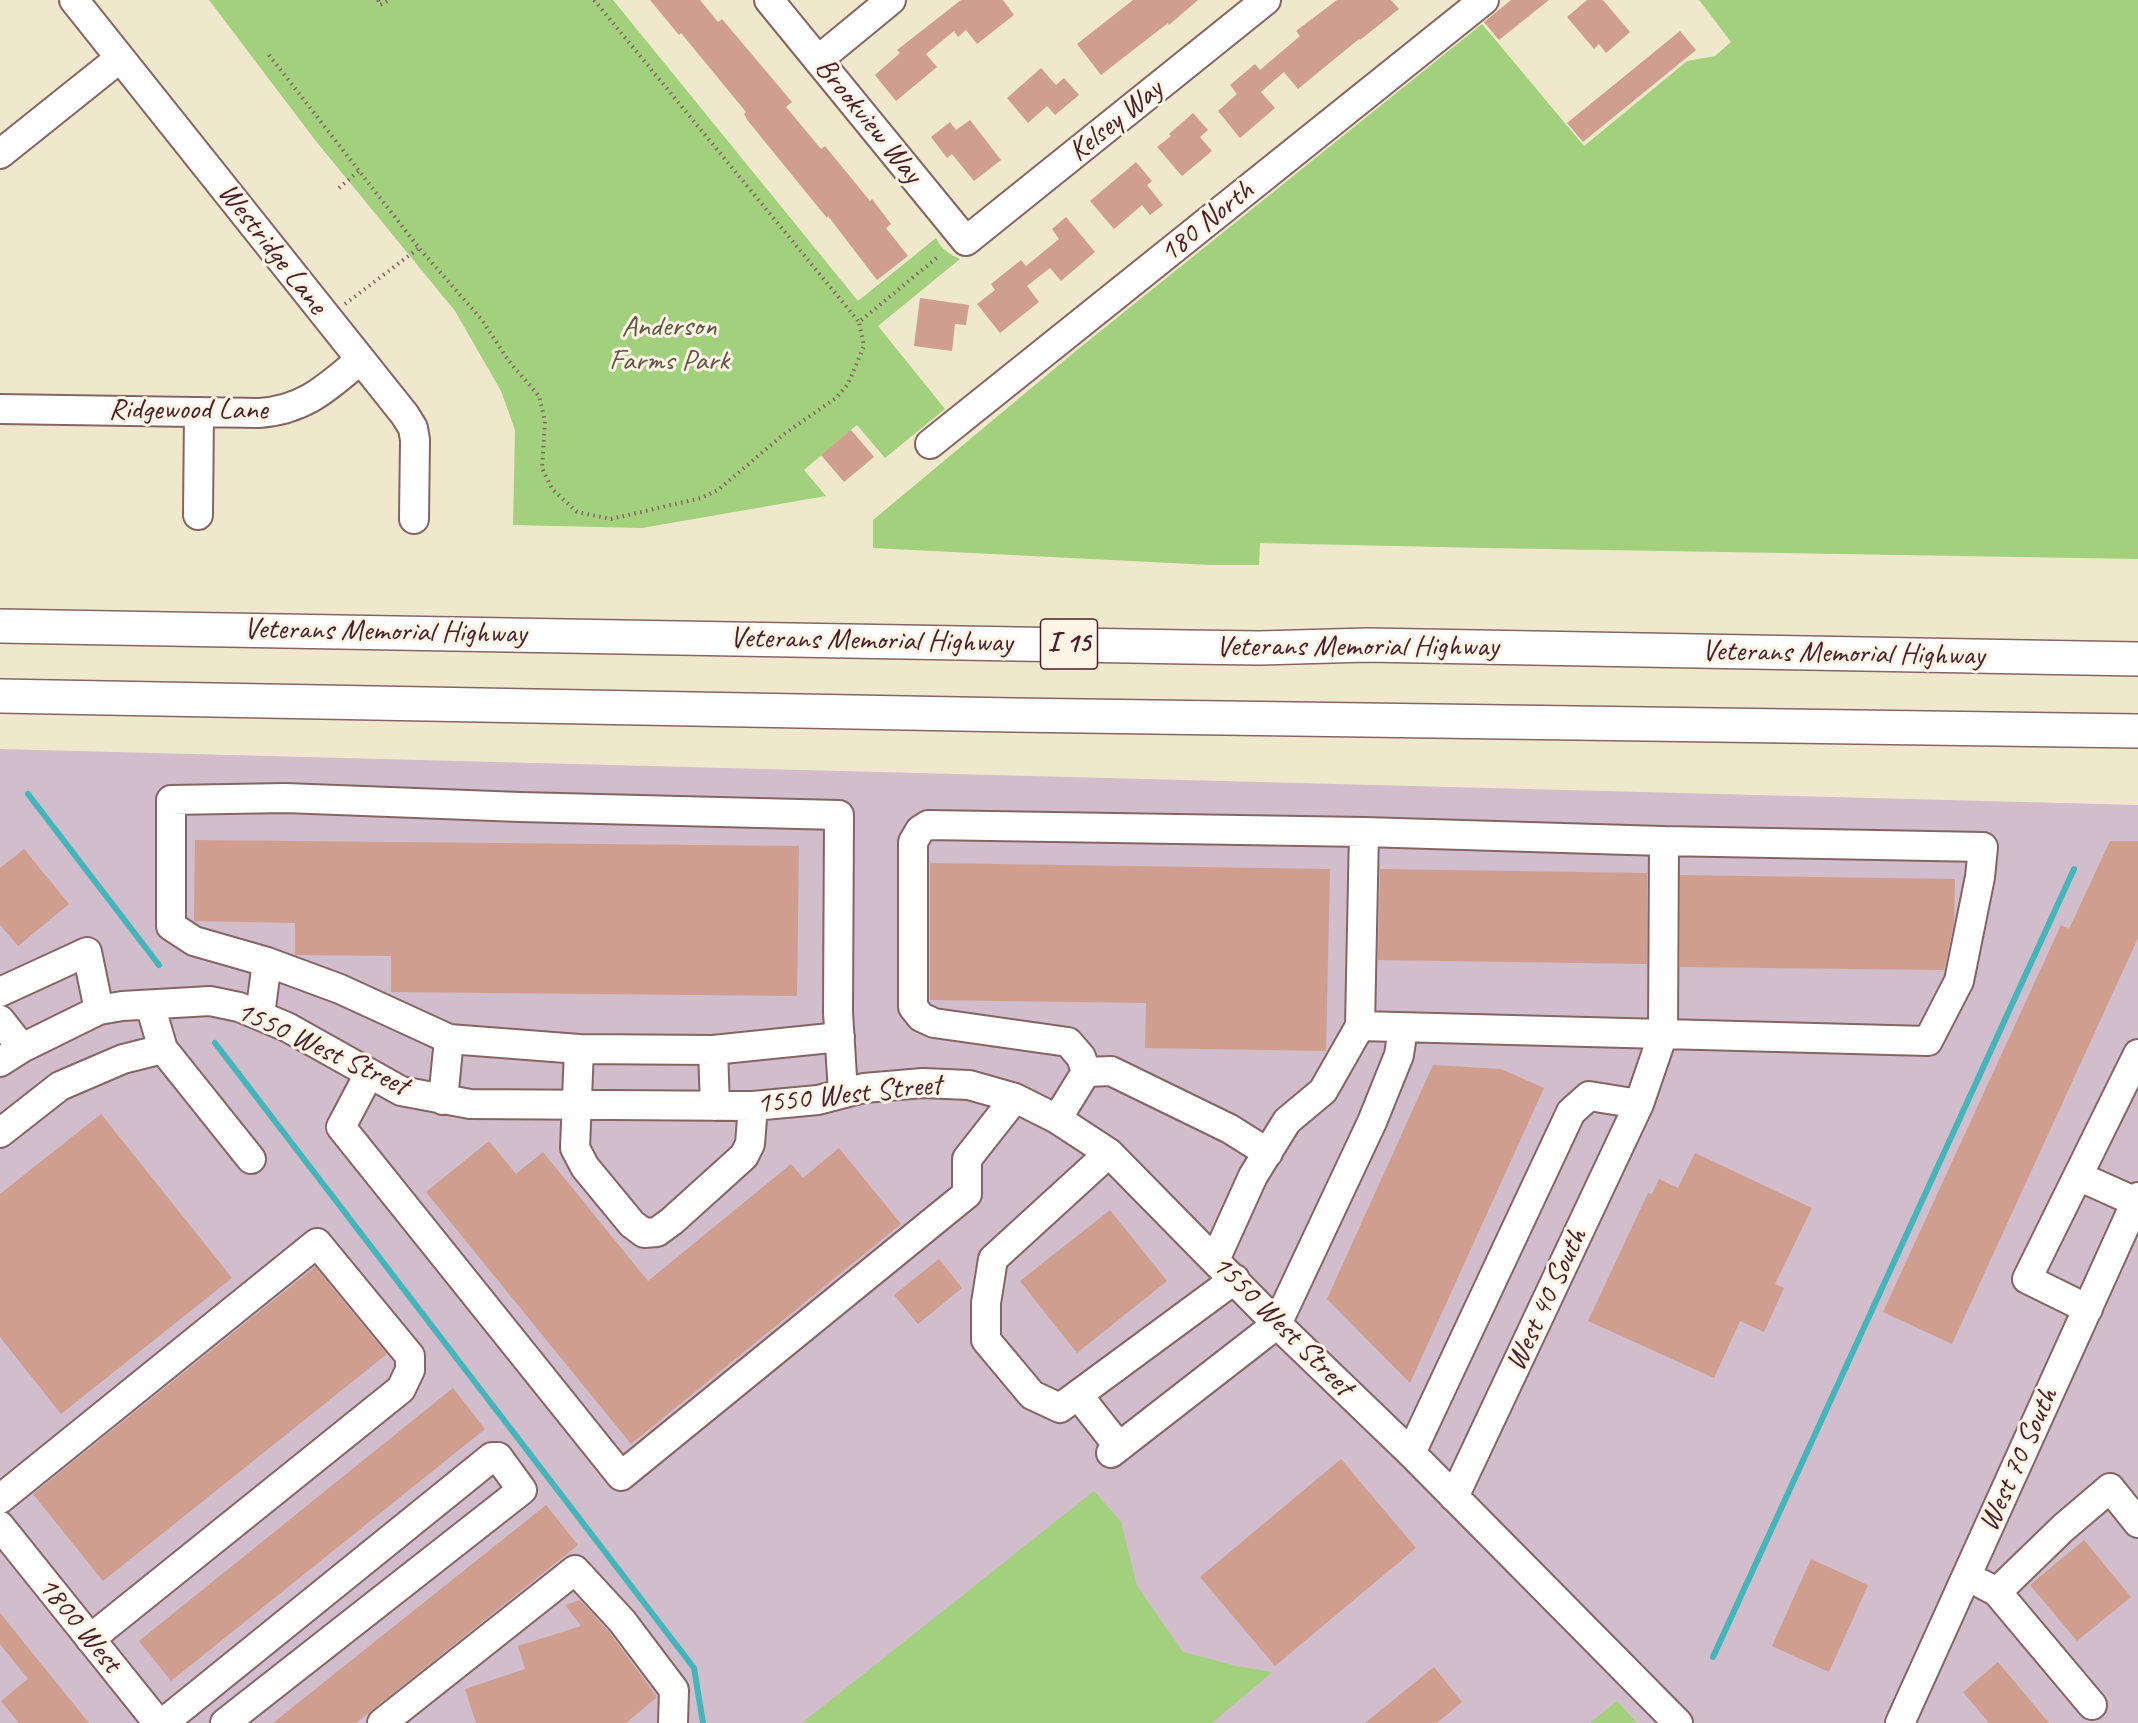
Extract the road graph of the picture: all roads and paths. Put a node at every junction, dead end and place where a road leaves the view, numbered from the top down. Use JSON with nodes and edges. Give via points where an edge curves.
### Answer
{"nodes":[{"id":1,"x":74,"y":0,"type":"edge"},
{"id":2,"x":378,"y":0,"type":"edge"},
{"id":3,"x":389,"y":0,"type":"edge"},
{"id":4,"x":594,"y":0,"type":"edge"},
{"id":5,"x":769,"y":0,"type":"edge"},
{"id":6,"x":891,"y":0,"type":"edge"},
{"id":7,"x":1266,"y":0,"type":"edge"},
{"id":8,"x":1484,"y":0,"type":"edge"},
{"id":9,"x":269,"y":55,"type":"dead end"},
{"id":10,"x":120,"y":58,"type":"junction"},
{"id":11,"x":818,"y":60,"type":"junction"},
{"id":12,"x":0,"y":154,"type":"edge"},
{"id":13,"x":359,"y":171,"type":"junction"},
{"id":14,"x":339,"y":188,"type":"dead end"},
{"id":15,"x":966,"y":241,"type":"joint"},
{"id":16,"x":419,"y":248,"type":"junction"},
{"id":17,"x":939,"y":256,"type":"dead end"},
{"id":18,"x":345,"y":305,"type":"dead end"},
{"id":19,"x":859,"y":322,"type":"junction"},
{"id":20,"x":360,"y":360,"type":"junction"},
{"id":21,"x":0,"y":409,"type":"edge"},
{"id":22,"x":199,"y":412,"type":"junction"},
{"id":23,"x":930,"y":444,"type":"dead end"},
{"id":24,"x":198,"y":515,"type":"dead end"},
{"id":25,"x":414,"y":519,"type":"dead end"},
{"id":26,"x":0,"y":626,"type":"edge"},
{"id":27,"x":2138,"y":659,"type":"edge"},
{"id":28,"x":0,"y":696,"type":"edge"},
{"id":29,"x":2138,"y":731,"type":"edge"},
{"id":30,"x":1364,"y":832,"type":"junction"},
{"id":31,"x":1664,"y":841,"type":"junction"},
{"id":32,"x":267,"y":962,"type":"junction"},
{"id":33,"x":0,"y":992,"type":"edge"},
{"id":34,"x":150,"y":1005,"type":"junction"},
{"id":35,"x":99,"y":1010,"type":"junction"},
{"id":36,"x":260,"y":1016,"type":"junction"},
{"id":37,"x":0,"y":1020,"type":"edge"},
{"id":38,"x":1360,"y":1026,"type":"junction"},
{"id":39,"x":1403,"y":1028,"type":"junction"},
{"id":40,"x":1663,"y":1034,"type":"junction"},
{"id":41,"x":840,"y":1037,"type":"junction"},
{"id":42,"x":449,"y":1039,"type":"junction"},
{"id":43,"x":163,"y":1049,"type":"junction"},
{"id":44,"x":579,"y":1049,"type":"junction"},
{"id":45,"x":712,"y":1050,"type":"junction"},
{"id":46,"x":11,"y":1055,"type":"edge"},
{"id":47,"x":2136,"y":1065,"type":"edge"},
{"id":48,"x":1086,"y":1072,"type":"junction"},
{"id":49,"x":369,"y":1074,"type":"junction"},
{"id":50,"x":843,"y":1093,"type":"junction"},
{"id":51,"x":1015,"y":1098,"type":"junction"},
{"id":52,"x":443,"y":1100,"type":"junction"},
{"id":53,"x":577,"y":1104,"type":"junction"},
{"id":54,"x":1639,"y":1104,"type":"junction"},
{"id":55,"x":715,"y":1106,"type":"junction"},
{"id":56,"x":753,"y":1106,"type":"junction"},
{"id":57,"x":1057,"y":1119,"type":"junction"},
{"id":58,"x":0,"y":1133,"type":"edge"},
{"id":59,"x":1109,"y":1153,"type":"junction"},
{"id":60,"x":1268,"y":1153,"type":"junction"},
{"id":61,"x":251,"y":1159,"type":"dead end"},
{"id":62,"x":2078,"y":1176,"type":"junction"},
{"id":63,"x":2137,"y":1200,"type":"edge"},
{"id":64,"x":1215,"y":1260,"type":"junction"},
{"id":65,"x":1235,"y":1279,"type":"junction"},
{"id":66,"x":2088,"y":1309,"type":"junction"},
{"id":67,"x":1277,"y":1324,"type":"junction"},
{"id":68,"x":1078,"y":1395,"type":"junction"},
{"id":69,"x":1411,"y":1453,"type":"junction"},
{"id":70,"x":1454,"y":1497,"type":"junction"},
{"id":71,"x":0,"y":1499,"type":"edge"},
{"id":72,"x":2138,"y":1523,"type":"edge"},
{"id":73,"x":0,"y":1526,"type":"edge"},
{"id":74,"x":1967,"y":1575,"type":"junction"},
{"id":75,"x":1996,"y":1592,"type":"junction"},
{"id":76,"x":90,"y":1639,"type":"junction"},
{"id":77,"x":2092,"y":1705,"type":"dead end"},
{"id":78,"x":158,"y":1723,"type":"edge"},
{"id":79,"x":163,"y":1723,"type":"edge"},
{"id":80,"x":225,"y":1723,"type":"edge"},
{"id":81,"x":382,"y":1723,"type":"edge"},
{"id":82,"x":673,"y":1723,"type":"edge"},
{"id":83,"x":1678,"y":1723,"type":"edge"},
{"id":84,"x":1900,"y":1723,"type":"edge"}],
"edges":[{"from":1,"to":10,"type":"street","name":"Westridge Lane"},
{"from":2,"to":3,"type":"path","via":[[380,4]]},
{"from":4,"to":19,"type":"path"},
{"from":5,"to":11,"type":"street","name":"Brookview Way"},
{"from":6,"to":11,"type":"street"},
{"from":7,"to":15,"type":"street","name":"Kelsey Way"},
{"from":8,"to":23,"type":"street","name":"180 North"},
{"from":9,"to":13,"type":"path"},
{"from":10,"to":12,"type":"street"},
{"from":10,"to":20,"type":"street","name":"Westridge Lane"},
{"from":11,"to":15,"type":"street","name":"Brookview Way"},
{"from":13,"to":14,"type":"path"},
{"from":13,"to":16,"type":"path"},
{"from":16,"to":18,"type":"path"},
{"from":16,"to":19,"type":"path","via":[[482,320],[508,360],[539,396],[544,421],[542,468],[552,489],[577,512],[610,519],[701,498],[718,490],[784,434],[836,398],[848,384],[864,346]]},
{"from":17,"to":19,"type":"path"},
{"from":20,"to":22,"type":"street","name":"Ridgewood Lane","via":[[298,406],[279,412]]},
{"from":20,"to":25,"type":"street","name":"Westridge Lane","via":[[412,428]]},
{"from":21,"to":22,"type":"street","name":"Ridgewood Lane"},
{"from":22,"to":24,"type":"street"},
{"from":26,"to":27,"type":"highway","name":"Veterans Memorial Highway","number":"I 15"},
{"from":28,"to":29,"type":"highway"},
{"from":30,"to":31,"type":"street"},
{"from":30,"to":38,"type":"street"},
{"from":30,"to":48,"type":"street","via":[[928,825],[920,830],[913,842],[913,1007],[921,1017],[934,1023],[1068,1042],[1081,1057]]},
{"from":31,"to":40,"type":"street","name":"West 40 South"},
{"from":31,"to":40,"type":"street","via":[[1983,847],[1959,981],[1928,1041]]},
{"from":32,"to":36,"type":"street"},
{"from":32,"to":41,"type":"street","via":[[194,941],[171,926],[171,800],[285,798],[839,815]]},
{"from":32,"to":42,"type":"street","via":[[340,989]]},
{"from":33,"to":35,"type":"street","via":[[87,952]]},
{"from":34,"to":35,"type":"street","name":"1550 West Street"},
{"from":34,"to":36,"type":"street","name":"1550 West Street","via":[[210,1001]]},
{"from":34,"to":43,"type":"street"},
{"from":35,"to":46,"type":"street","name":"1550 West Street"},
{"from":36,"to":49,"type":"street","name":"1550 West Street"},
{"from":37,"to":46,"type":"street"},
{"from":38,"to":39,"type":"street"},
{"from":38,"to":60,"type":"street","via":[[1323,1091],[1287,1121]]},
{"from":39,"to":40,"type":"street"},
{"from":39,"to":67,"type":"street","via":[[1399,1055],[1372,1122]]},
{"from":40,"to":54,"type":"street","name":"West 40 South"},
{"from":41,"to":45,"type":"street"},
{"from":41,"to":50,"type":"street"},
{"from":42,"to":44,"type":"street"},
{"from":42,"to":52,"type":"street"},
{"from":43,"to":58,"type":"street","via":[[123,1059],[60,1086]]},
{"from":43,"to":61,"type":"street"},
{"from":44,"to":45,"type":"street"},
{"from":44,"to":53,"type":"street"},
{"from":45,"to":55,"type":"street"},
{"from":47,"to":62,"type":"street"},
{"from":48,"to":57,"type":"street"},
{"from":48,"to":60,"type":"street","via":[[1111,1071],[1230,1129]]},
{"from":49,"to":51,"type":"street","via":[[341,1127],[621,1476],[967,1194],[967,1159]]},
{"from":49,"to":52,"type":"street","name":"1550 West Street","via":[[401,1091]]},
{"from":50,"to":51,"type":"street","name":"1550 West Street","via":[[923,1083],[969,1085]]},
{"from":50,"to":56,"type":"street","name":"1550 West Street","via":[[818,1100]]},
{"from":51,"to":57,"type":"street","name":"1550 West Street"},
{"from":52,"to":53,"type":"street","name":"1550 West Street","via":[[470,1104]]},
{"from":53,"to":55,"type":"street","name":"1550 West Street"},
{"from":53,"to":56,"type":"street","via":[[574,1148],[585,1167],[644,1233],[657,1232],[672,1221],[744,1156],[750,1144]]},
{"from":54,"to":69,"type":"street","via":[[1589,1096],[1571,1112]]},
{"from":54,"to":70,"type":"street","name":"West 40 South"},
{"from":55,"to":56,"type":"street","name":"1550 West Street"},
{"from":57,"to":59,"type":"street","name":"1550 West Street"},
{"from":59,"to":64,"type":"street","name":"1550 West Street"},
{"from":59,"to":68,"type":"street","via":[[993,1259],[986,1304],[986,1340],[1032,1395],[1060,1408]]},
{"from":60,"to":64,"type":"street","via":[[1253,1176]]},
{"from":62,"to":63,"type":"street"},
{"from":62,"to":66,"type":"street","via":[[2027,1279]]},
{"from":63,"to":66,"type":"street","name":"West 70 South"},
{"from":64,"to":65,"type":"street","name":"1550 West Street"},
{"from":65,"to":67,"type":"street","name":"1550 West Street"},
{"from":65,"to":68,"type":"street"},
{"from":66,"to":74,"type":"street","name":"West 70 South"},
{"from":67,"to":68,"type":"street","via":[[1115,1450]]},
{"from":67,"to":69,"type":"street","name":"1550 West Street"},
{"from":69,"to":70,"type":"street","name":"1550 West Street"},
{"from":70,"to":83,"type":"street","name":"1550 West Street"},
{"from":71,"to":76,"type":"street","via":[[317,1243],[410,1356],[410,1370],[401,1389]]},
{"from":72,"to":75,"type":"street","via":[[2110,1488]]},
{"from":73,"to":76,"type":"street","name":"1800 West"},
{"from":74,"to":75,"type":"street"},
{"from":74,"to":84,"type":"street","name":"West 70 South"},
{"from":75,"to":77,"type":"street"},
{"from":76,"to":78,"type":"street","name":"1800 West"},
{"from":79,"to":80,"type":"street","via":[[492,1457],[498,1457],[522,1490]]},
{"from":81,"to":82,"type":"street","via":[[575,1570],[622,1621],[674,1690]]}]}
